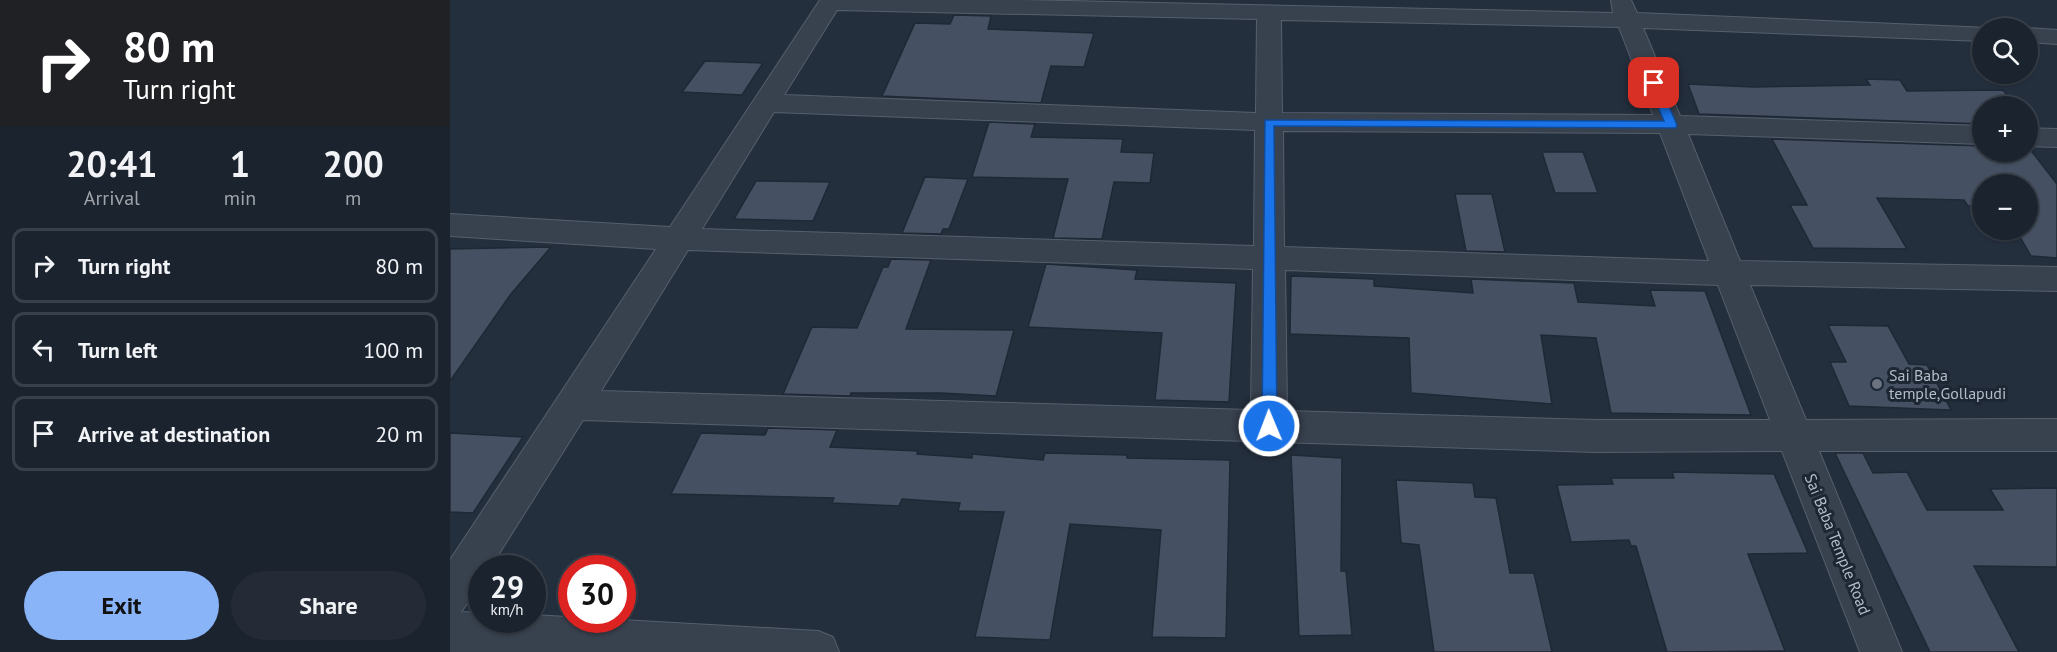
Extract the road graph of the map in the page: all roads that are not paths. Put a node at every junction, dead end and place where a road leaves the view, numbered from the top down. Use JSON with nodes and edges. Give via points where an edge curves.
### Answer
{"nodes":[{"id":1,"x":831,"y":1,"type":"edge"},
{"id":2,"x":1624,"y":10,"type":"edge"},
{"id":3,"x":1269,"y":12,"type":"junction"},
{"id":4,"x":1972,"y":33,"type":"edge"},
{"id":5,"x":2038,"y":36,"type":"edge"},
{"id":6,"x":2057,"y":37,"type":"edge"},
{"id":7,"x":766,"y":103,"type":"junction"},
{"id":8,"x":1269,"y":122,"type":"junction"},
{"id":9,"x":1672,"y":125,"type":"junction"},
{"id":10,"x":1972,"y":135,"type":"edge"},
{"id":11,"x":2038,"y":137,"type":"edge"},
{"id":12,"x":2057,"y":138,"type":"edge"},
{"id":13,"x":450,"y":225,"type":"edge"},
{"id":14,"x":677,"y":239,"type":"junction"},
{"id":15,"x":1268,"y":256,"type":"junction"},
{"id":16,"x":1727,"y":273,"type":"junction"},
{"id":17,"x":2057,"y":279,"type":"edge"},
{"id":18,"x":573,"y":405,"type":"junction"},
{"id":19,"x":1269,"y":426,"type":"junction"},
{"id":20,"x":2057,"y":435,"type":"edge"},
{"id":21,"x":1795,"y":436,"type":"junction"},
{"id":22,"x":450,"y":596,"type":"edge"},
{"id":23,"x":450,"y":632,"type":"edge"},
{"id":24,"x":818,"y":652,"type":"edge"},
{"id":25,"x":1881,"y":652,"type":"edge"}],
"edges":[{"from":1,"to":3,"type":"street"},
{"from":1,"to":7,"type":"street"},
{"from":2,"to":3,"type":"street"},
{"from":2,"to":4,"type":"street"},
{"from":2,"to":9,"type":"street","name":"Sai Baba Temple Road"},
{"from":3,"to":8,"type":"street"},
{"from":5,"to":6,"type":"street"},
{"from":7,"to":8,"type":"street"},
{"from":7,"to":14,"type":"street"},
{"from":8,"to":9,"type":"street"},
{"from":8,"to":15,"type":"street"},
{"from":9,"to":10,"type":"street"},
{"from":9,"to":16,"type":"street","name":"Sai Baba Temple Road"},
{"from":11,"to":12,"type":"street"},
{"from":13,"to":14,"type":"street"},
{"from":14,"to":15,"type":"street"},
{"from":14,"to":18,"type":"street"},
{"from":15,"to":16,"type":"street"},
{"from":15,"to":19,"type":"street"},
{"from":16,"to":17,"type":"street"},
{"from":16,"to":21,"type":"street","name":"Sai Baba Temple Road"},
{"from":18,"to":19,"type":"street"},
{"from":18,"to":22,"type":"street"},
{"from":19,"to":21,"type":"street","via":[[1596,436]]},
{"from":20,"to":21,"type":"street"},
{"from":21,"to":25,"type":"street","name":"Sai Baba Temple Road"},
{"from":23,"to":24,"type":"street"}]}
